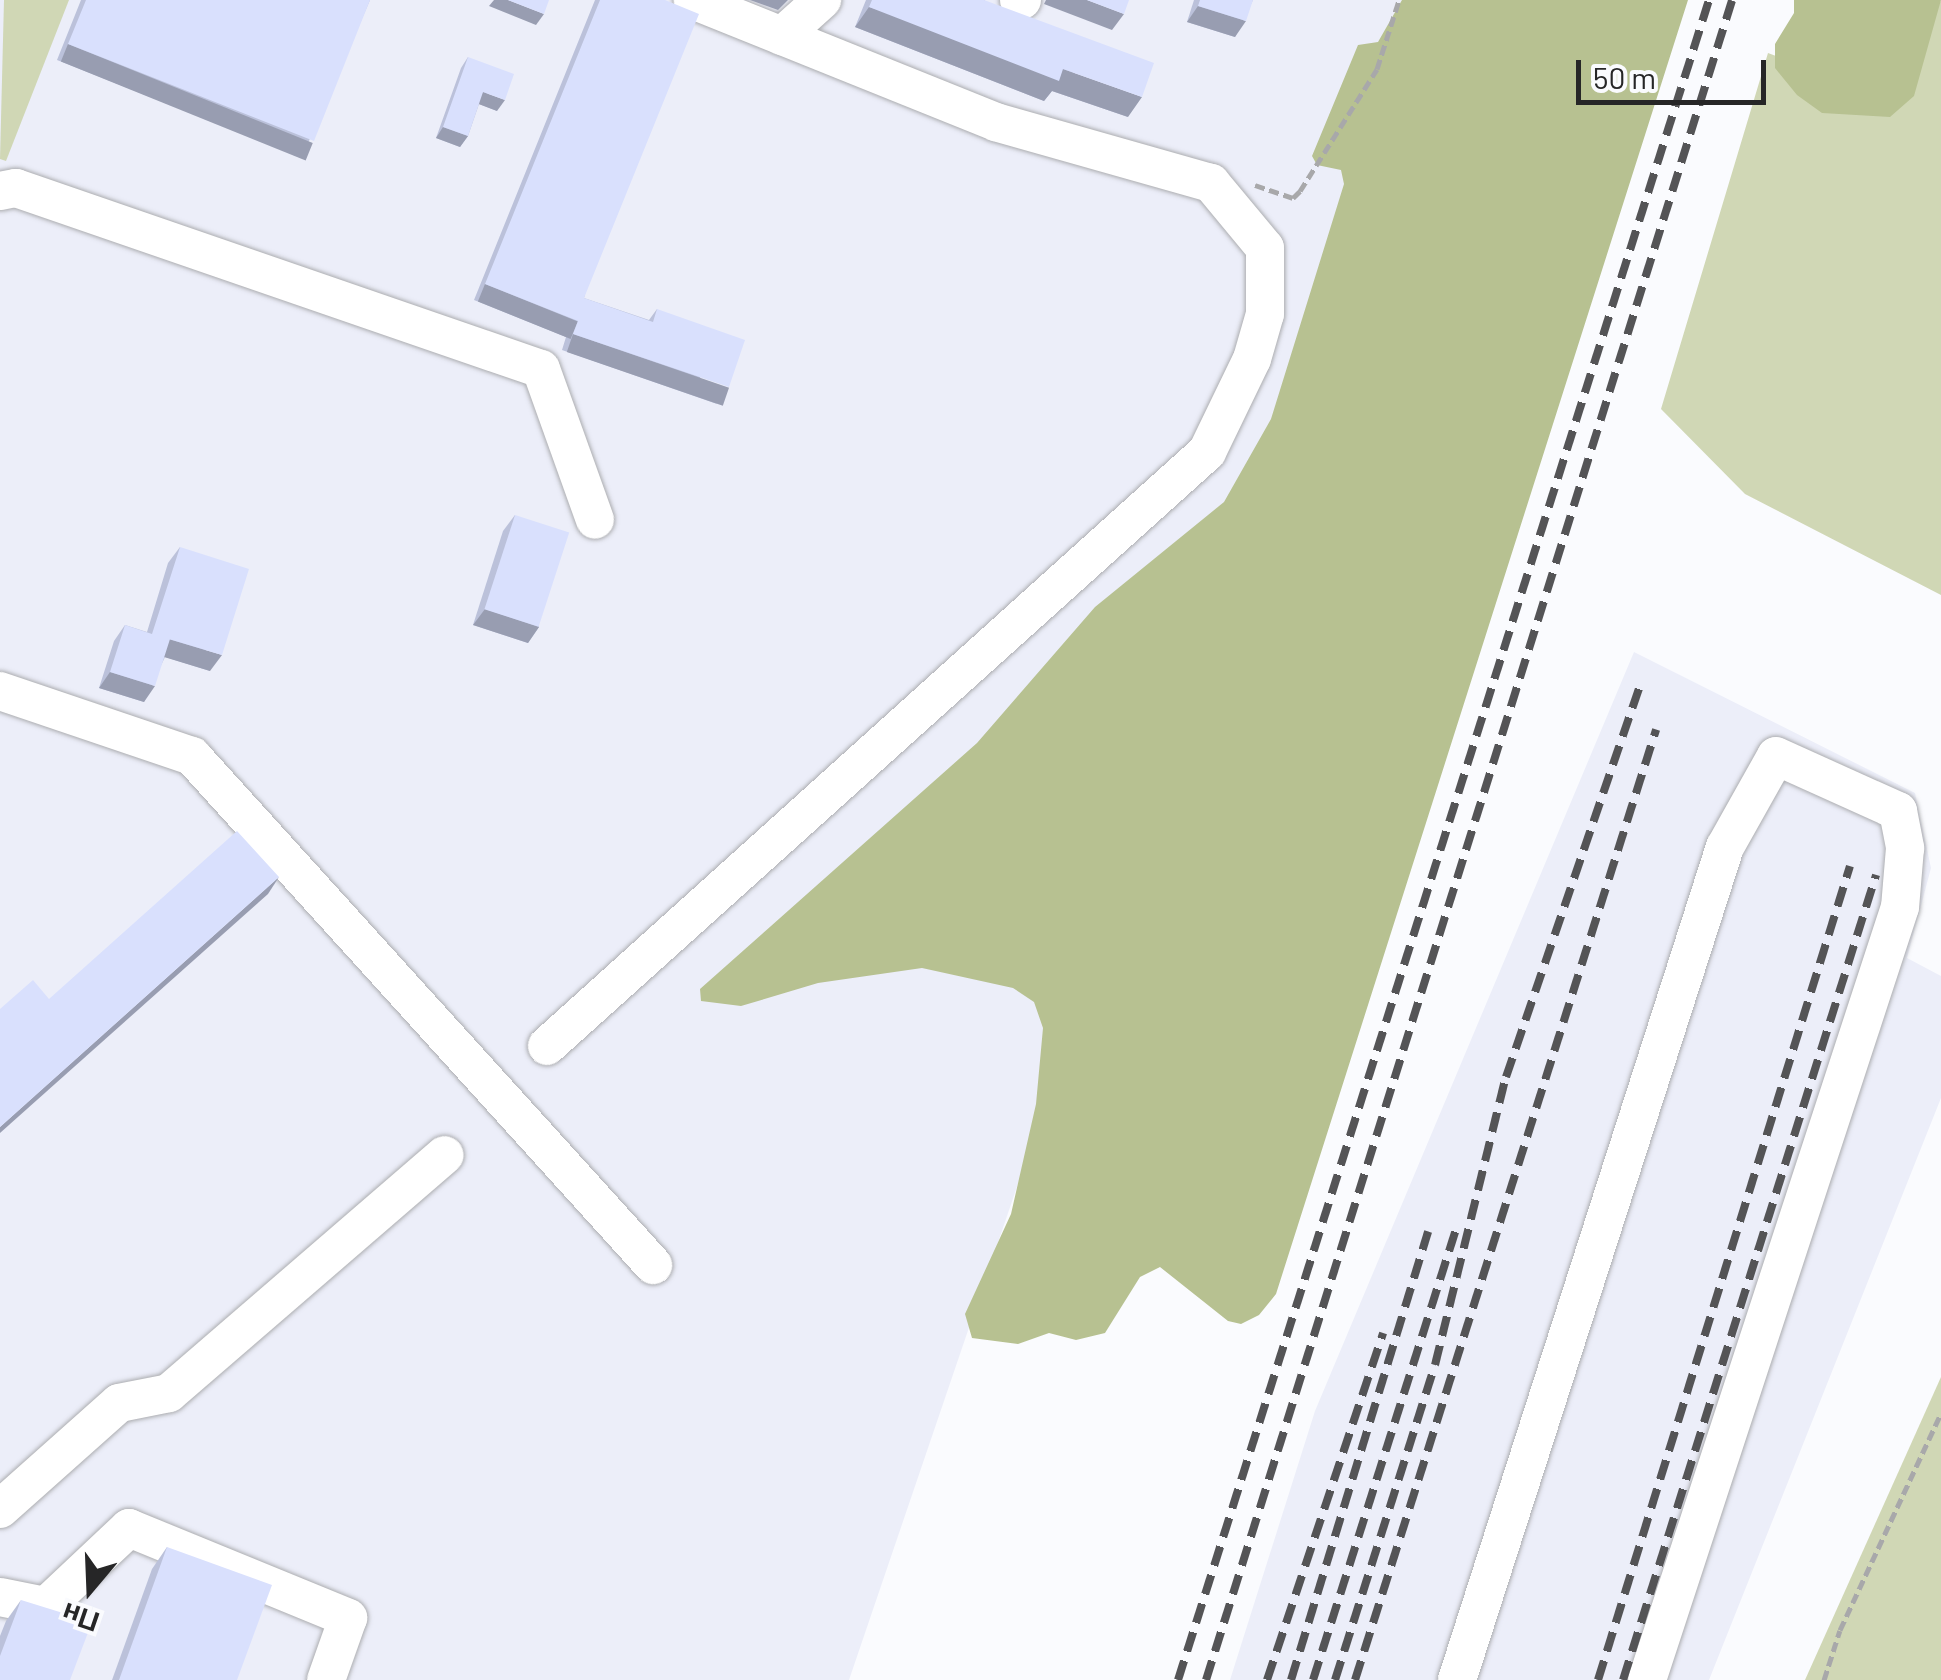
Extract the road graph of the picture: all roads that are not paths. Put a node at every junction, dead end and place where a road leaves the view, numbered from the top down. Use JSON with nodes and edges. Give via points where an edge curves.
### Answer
{"nodes":[{"id":1,"x":693,"y":0,"type":"edge"},
{"id":2,"x":822,"y":0,"type":"edge"},
{"id":3,"x":782,"y":36,"type":"junction"},
{"id":4,"x":0,"y":190,"type":"edge"},
{"id":5,"x":594,"y":520,"type":"dead end"},
{"id":6,"x":0,"y":692,"type":"edge"},
{"id":7,"x":547,"y":1046,"type":"dead end"},
{"id":8,"x":445,"y":1155,"type":"dead end"},
{"id":9,"x":652,"y":1265,"type":"dead end"},
{"id":10,"x":0,"y":1509,"type":"edge"},
{"id":11,"x":0,"y":1597,"type":"edge"},
{"id":12,"x":326,"y":1680,"type":"edge"},
{"id":13,"x":1457,"y":1680,"type":"edge"},
{"id":14,"x":1648,"y":1680,"type":"edge"}],
"edges":[{"from":1,"to":3,"type":"lane"},
{"from":2,"to":3,"type":"lane"},
{"from":3,"to":7,"type":"lane","via":[[996,122],[1210,184],[1265,248],[1269,270],[1252,360],[1206,452]]},
{"from":4,"to":5,"type":"lane","via":[[16,188],[541,370]]},
{"from":6,"to":9,"type":"lane","via":[[192,756]]},
{"from":8,"to":10,"type":"lane","via":[[169,1393],[119,1404]]},
{"from":11,"to":12,"type":"lane","via":[[46,1606],[130,1528],[348,1618]]},
{"from":13,"to":14,"type":"lane","via":[[1725,847],[1776,756],[1898,811],[1905,848],[1900,907]]}]}
